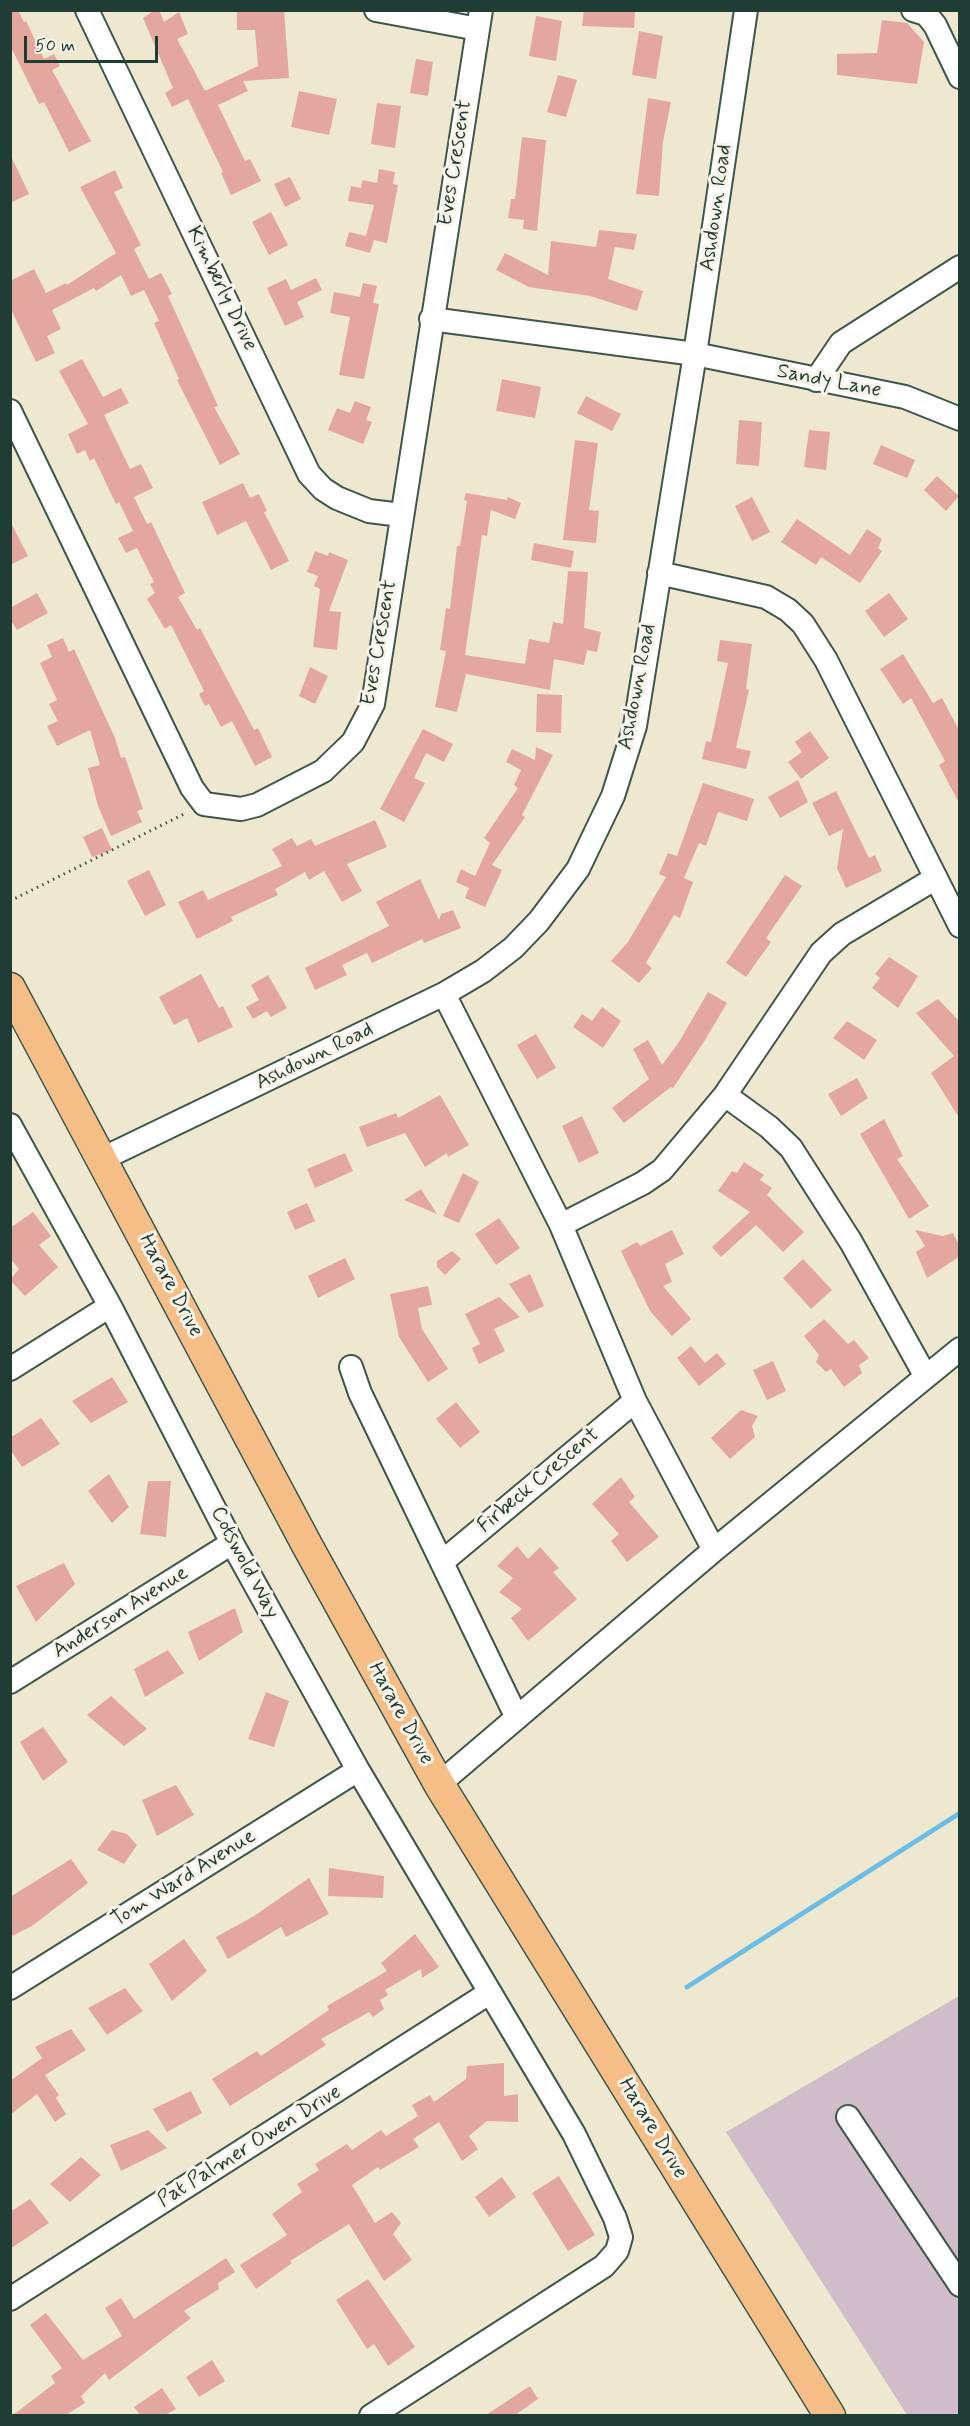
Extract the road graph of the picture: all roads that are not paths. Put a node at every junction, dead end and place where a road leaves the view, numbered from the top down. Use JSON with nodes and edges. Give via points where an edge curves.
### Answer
{"nodes":[{"id":1,"x":87,"y":10,"type":"edge"},
{"id":2,"x":376,"y":10,"type":"edge"},
{"id":3,"x":746,"y":10,"type":"edge"},
{"id":4,"x":913,"y":10,"type":"edge"},
{"id":5,"x":480,"y":20,"type":"edge"},
{"id":6,"x":960,"y":77,"type":"edge"},
{"id":7,"x":960,"y":267,"type":"edge"},
{"id":8,"x":431,"y":319,"type":"junction"},
{"id":9,"x":695,"y":354,"type":"junction"},
{"id":10,"x":816,"y":380,"type":"junction"},
{"id":11,"x":10,"y":411,"type":"edge"},
{"id":12,"x":960,"y":419,"type":"edge"},
{"id":13,"x":401,"y":515,"type":"junction"},
{"id":14,"x":659,"y":573,"type":"junction"},
{"id":15,"x":936,"y":878,"type":"junction"},
{"id":16,"x":960,"y":926,"type":"edge"},
{"id":17,"x":10,"y":988,"type":"edge"},
{"id":18,"x":444,"y":994,"type":"junction"},
{"id":19,"x":725,"y":1095,"type":"junction"},
{"id":20,"x":10,"y":1125,"type":"edge"},
{"id":21,"x":102,"y":1160,"type":"junction"},
{"id":22,"x":561,"y":1225,"type":"junction"},
{"id":23,"x":110,"y":1306,"type":"junction"},
{"id":24,"x":960,"y":1349,"type":"edge"},
{"id":25,"x":351,"y":1367,"type":"dead end"},
{"id":26,"x":10,"y":1369,"type":"edge"},
{"id":27,"x":926,"y":1377,"type":"junction"},
{"id":28,"x":635,"y":1401,"type":"junction"},
{"id":29,"x":232,"y":1543,"type":"junction"},
{"id":30,"x":714,"y":1550,"type":"junction"},
{"id":31,"x":442,"y":1562,"type":"junction"},
{"id":32,"x":10,"y":1682,"type":"edge"},
{"id":33,"x":517,"y":1718,"type":"junction"},
{"id":34,"x":358,"y":1770,"type":"junction"},
{"id":35,"x":439,"y":1784,"type":"junction"},
{"id":36,"x":10,"y":1988,"type":"edge"},
{"id":37,"x":489,"y":1993,"type":"junction"},
{"id":38,"x":848,"y":2117,"type":"dead end"},
{"id":39,"x":960,"y":2285,"type":"edge"},
{"id":40,"x":10,"y":2299,"type":"edge"},
{"id":41,"x":371,"y":2415,"type":"edge"},
{"id":42,"x":830,"y":2415,"type":"edge"}],
"edges":[{"from":1,"to":13,"type":"street","name":"Kimberly Drive","via":[[309,474],[337,498],[369,510]]},
{"from":2,"to":5,"type":"street"},
{"from":3,"to":9,"type":"street","name":"Ashdown Road"},
{"from":4,"to":6,"type":"street","via":[[926,14],[935,25]]},
{"from":5,"to":8,"type":"street","name":"Eves Crescent"},
{"from":7,"to":10,"type":"street","via":[[841,343]]},
{"from":8,"to":9,"type":"street","name":"Sandy Lane"},
{"from":8,"to":13,"type":"street","name":"Eves Crescent"},
{"from":9,"to":10,"type":"street","name":"Sandy Lane"},
{"from":9,"to":14,"type":"street","name":"Ashdown Road"},
{"from":10,"to":12,"type":"street","name":"Sandy Lane","via":[[905,396]]},
{"from":11,"to":13,"type":"street","name":"Eves Crescent","via":[[192,788],[204,804],[241,809],[257,806],[323,771],[353,742],[373,704]]},
{"from":14,"to":15,"type":"street","via":[[766,597],[789,610],[803,624],[826,660]]},
{"from":14,"to":18,"type":"street","name":"Ashdown Road","via":[[635,726],[612,796],[578,869],[513,948]]},
{"from":15,"to":16,"type":"street"},
{"from":15,"to":19,"type":"street","via":[[842,934],[821,953]]},
{"from":17,"to":21,"type":"main road","name":"Harare Drive"},
{"from":18,"to":21,"type":"street","name":"Ashdown Road"},
{"from":18,"to":22,"type":"street"},
{"from":19,"to":22,"type":"street","via":[[662,1170]]},
{"from":19,"to":27,"type":"street","via":[[770,1127],[790,1148],[852,1242]]},
{"from":20,"to":23,"type":"street","name":"Cotswold Way"},
{"from":21,"to":35,"type":"main road","name":"Harare Drive"},
{"from":22,"to":28,"type":"street"},
{"from":23,"to":26,"type":"street"},
{"from":23,"to":29,"type":"street","name":"Cotswold Way"},
{"from":24,"to":27,"type":"street"},
{"from":25,"to":31,"type":"street"},
{"from":27,"to":30,"type":"street"},
{"from":28,"to":30,"type":"street"},
{"from":28,"to":31,"type":"street","name":"Firbeck Crescent"},
{"from":29,"to":32,"type":"street","name":"Anderson Avenue"},
{"from":29,"to":34,"type":"street","name":"Cotswold Way"},
{"from":30,"to":33,"type":"street"},
{"from":31,"to":33,"type":"street"},
{"from":33,"to":35,"type":"street"},
{"from":34,"to":36,"type":"street","name":"Tom Ward Avenue"},
{"from":34,"to":37,"type":"street","name":"Cotswold Way"},
{"from":35,"to":42,"type":"main road","name":"Harare Drive"},
{"from":37,"to":40,"type":"street","name":"Pat Palmer Owen Drive"},
{"from":37,"to":41,"type":"street","name":"Cotswold Way","via":[[574,2134],[615,2218],[621,2236],[617,2251],[604,2266]]},
{"from":38,"to":39,"type":"street"}]}
